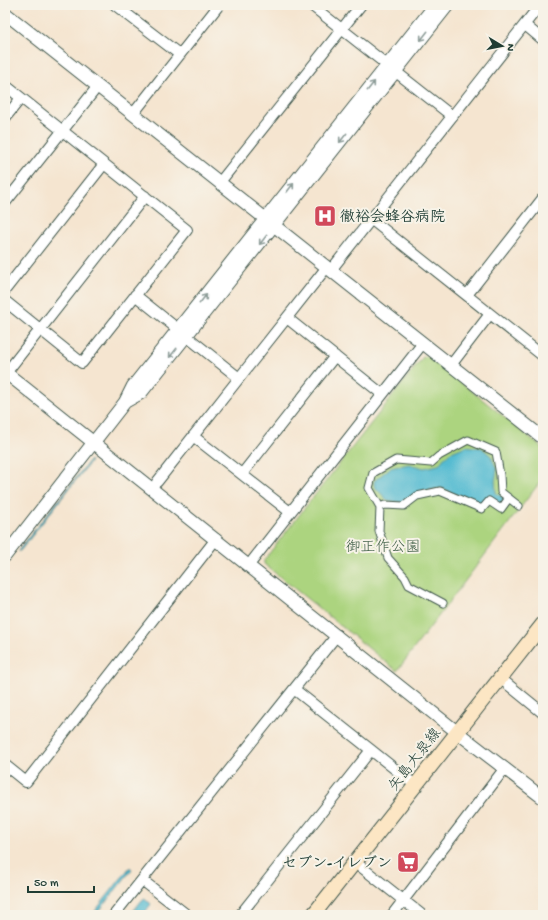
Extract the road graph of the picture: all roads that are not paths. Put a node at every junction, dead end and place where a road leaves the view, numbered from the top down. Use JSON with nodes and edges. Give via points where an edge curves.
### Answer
{"nodes":[{"id":1,"x":115,"y":5,"type":"edge"},
{"id":2,"x":219,"y":5,"type":"edge"},
{"id":3,"x":311,"y":5,"type":"edge"},
{"id":4,"x":361,"y":5,"type":"edge"},
{"id":5,"x":435,"y":5,"type":"edge"},
{"id":6,"x":448,"y":5,"type":"edge"},
{"id":7,"x":540,"y":5,"type":"edge"},
{"id":8,"x":5,"y":12,"type":"edge"},
{"id":9,"x":525,"y":25,"type":"junction"},
{"id":10,"x":342,"y":29,"type":"junction"},
{"id":11,"x":543,"y":40,"type":"edge"},
{"id":12,"x":179,"y":54,"type":"junction"},
{"id":13,"x":392,"y":68,"type":"junction"},
{"id":14,"x":5,"y":85,"type":"edge"},
{"id":15,"x":98,"y":86,"type":"junction"},
{"id":16,"x":21,"y":98,"type":"junction"},
{"id":17,"x":133,"y":114,"type":"junction"},
{"id":18,"x":452,"y":116,"type":"junction"},
{"id":19,"x":5,"y":118,"type":"edge"},
{"id":20,"x":62,"y":130,"type":"junction"},
{"id":21,"x":104,"y":164,"type":"junction"},
{"id":22,"x":220,"y":182,"type":"junction"},
{"id":23,"x":145,"y":196,"type":"junction"},
{"id":24,"x":543,"y":198,"type":"edge"},
{"id":25,"x":5,"y":203,"type":"edge"},
{"id":26,"x":372,"y":220,"type":"junction"},
{"id":27,"x":270,"y":222,"type":"junction"},
{"id":28,"x":327,"y":271,"type":"junction"},
{"id":29,"x":5,"y":290,"type":"edge"},
{"id":30,"x":135,"y":295,"type":"junction"},
{"id":31,"x":467,"y":295,"type":"junction"},
{"id":32,"x":5,"y":301,"type":"edge"},
{"id":33,"x":490,"y":314,"type":"junction"},
{"id":34,"x":287,"y":318,"type":"junction"},
{"id":35,"x":40,"y":329,"type":"junction"},
{"id":36,"x":183,"y":333,"type":"junction"},
{"id":37,"x":423,"y":343,"type":"junction"},
{"id":38,"x":335,"y":356,"type":"junction"},
{"id":39,"x":543,"y":356,"type":"edge"},
{"id":40,"x":451,"y":365,"type":"junction"},
{"id":41,"x":6,"y":373,"type":"edge"},
{"id":42,"x":239,"y":378,"type":"junction"},
{"id":43,"x":382,"y":394,"type":"junction"},
{"id":44,"x":193,"y":436,"type":"junction"},
{"id":45,"x":543,"y":438,"type":"edge"},
{"id":46,"x":94,"y":443,"type":"junction"},
{"id":47,"x":242,"y":474,"type":"junction"},
{"id":48,"x":157,"y":482,"type":"dead end"},
{"id":49,"x":510,"y":498,"type":"junction"},
{"id":50,"x":519,"y":506,"type":"dead end"},
{"id":51,"x":380,"y":507,"type":"junction"},
{"id":52,"x":290,"y":512,"type":"junction"},
{"id":53,"x":216,"y":539,"type":"junction"},
{"id":54,"x":5,"y":556,"type":"edge"},
{"id":55,"x":249,"y":565,"type":"junction"},
{"id":56,"x":443,"y":603,"type":"dead end"},
{"id":57,"x":543,"y":624,"type":"edge"},
{"id":58,"x":336,"y":635,"type":"junction"},
{"id":59,"x":500,"y":678,"type":"junction"},
{"id":60,"x":294,"y":689,"type":"junction"},
{"id":61,"x":543,"y":713,"type":"edge"},
{"id":62,"x":457,"y":732,"type":"junction"},
{"id":63,"x":371,"y":750,"type":"junction"},
{"id":64,"x":5,"y":765,"type":"edge"},
{"id":65,"x":505,"y":768,"type":"junction"},
{"id":66,"x":415,"y":785,"type":"junction"},
{"id":67,"x":543,"y":798,"type":"edge"},
{"id":68,"x":355,"y":862,"type":"junction"},
{"id":69,"x":142,"y":880,"type":"junction"},
{"id":70,"x":404,"y":901,"type":"junction"},
{"id":71,"x":114,"y":915,"type":"edge"},
{"id":72,"x":187,"y":915,"type":"edge"},
{"id":73,"x":240,"y":915,"type":"edge"},
{"id":74,"x":313,"y":915,"type":"edge"},
{"id":75,"x":392,"y":915,"type":"edge"},
{"id":76,"x":422,"y":915,"type":"edge"}],
"edges":[{"from":1,"to":12,"type":"street"},
{"from":2,"to":12,"type":"street"},
{"from":3,"to":10,"type":"street"},
{"from":4,"to":10,"type":"street"},
{"from":5,"to":13,"type":"street"},
{"from":6,"to":13,"type":"street","one_way":true},
{"from":7,"to":9,"type":"street"},
{"from":8,"to":15,"type":"street"},
{"from":9,"to":11,"type":"street"},
{"from":9,"to":18,"type":"street"},
{"from":10,"to":13,"type":"street"},
{"from":10,"to":22,"type":"street"},
{"from":12,"to":17,"type":"street"},
{"from":13,"to":18,"type":"street"},
{"from":13,"to":27,"type":"street"},
{"from":14,"to":16,"type":"street"},
{"from":15,"to":17,"type":"street"},
{"from":15,"to":20,"type":"street"},
{"from":16,"to":19,"type":"street"},
{"from":16,"to":20,"type":"street"},
{"from":17,"to":22,"type":"street"},
{"from":18,"to":26,"type":"street"},
{"from":20,"to":21,"type":"street"},
{"from":20,"to":25,"type":"street"},
{"from":21,"to":23,"type":"street"},
{"from":21,"to":29,"type":"street"},
{"from":22,"to":27,"type":"street"},
{"from":23,"to":30,"type":"street","via":[[187,230]]},
{"from":23,"to":35,"type":"street"},
{"from":24,"to":31,"type":"street"},
{"from":26,"to":28,"type":"street"},
{"from":26,"to":31,"type":"street"},
{"from":27,"to":28,"type":"street"},
{"from":27,"to":36,"type":"street"},
{"from":28,"to":34,"type":"street"},
{"from":28,"to":37,"type":"street"},
{"from":30,"to":35,"type":"street","via":[[82,363]]},
{"from":30,"to":36,"type":"street"},
{"from":31,"to":33,"type":"street"},
{"from":32,"to":35,"type":"street"},
{"from":33,"to":39,"type":"street"},
{"from":33,"to":40,"type":"street"},
{"from":34,"to":38,"type":"street"},
{"from":34,"to":42,"type":"street"},
{"from":35,"to":41,"type":"street"},
{"from":36,"to":42,"type":"street"},
{"from":36,"to":46,"type":"street","via":[[133,386],[125,402]]},
{"from":37,"to":40,"type":"street"},
{"from":37,"to":43,"type":"street"},
{"from":38,"to":43,"type":"street"},
{"from":38,"to":47,"type":"street"},
{"from":40,"to":45,"type":"street"},
{"from":41,"to":46,"type":"street"},
{"from":42,"to":44,"type":"street"},
{"from":43,"to":52,"type":"street"},
{"from":44,"to":47,"type":"street"},
{"from":44,"to":48,"type":"street"},
{"from":46,"to":53,"type":"street"},
{"from":46,"to":54,"type":"street"},
{"from":47,"to":52,"type":"street"},
{"from":49,"to":50,"type":"street"},
{"from":49,"to":51,"type":"street","via":[[501,509],[489,500],[482,509],[440,491],[417,496],[404,506]]},
{"from":49,"to":51,"type":"street","via":[[501,492],[496,452],[468,440],[431,463],[396,460],[373,473],[369,488]]},
{"from":51,"to":56,"type":"street","via":[[379,531],[388,558],[409,585]]},
{"from":52,"to":55,"type":"street"},
{"from":53,"to":55,"type":"street"},
{"from":53,"to":64,"type":"street","via":[[26,782]]},
{"from":55,"to":58,"type":"street"},
{"from":57,"to":59,"type":"main road","name":"矢島大泉線"},
{"from":58,"to":60,"type":"street"},
{"from":58,"to":62,"type":"street"},
{"from":59,"to":61,"type":"street"},
{"from":59,"to":62,"type":"main road","name":"矢島大泉線"},
{"from":60,"to":63,"type":"street"},
{"from":60,"to":69,"type":"street"},
{"from":62,"to":65,"type":"street"},
{"from":62,"to":66,"type":"main road","name":"矢島大泉線"},
{"from":63,"to":66,"type":"street"},
{"from":63,"to":73,"type":"street"},
{"from":65,"to":67,"type":"street"},
{"from":65,"to":70,"type":"street"},
{"from":66,"to":68,"type":"main road","name":"矢島大泉線"},
{"from":68,"to":70,"type":"street"},
{"from":68,"to":74,"type":"main road","name":"矢島大泉線"},
{"from":69,"to":71,"type":"street"},
{"from":69,"to":72,"type":"street"},
{"from":70,"to":75,"type":"street"},
{"from":70,"to":76,"type":"street"}]}
